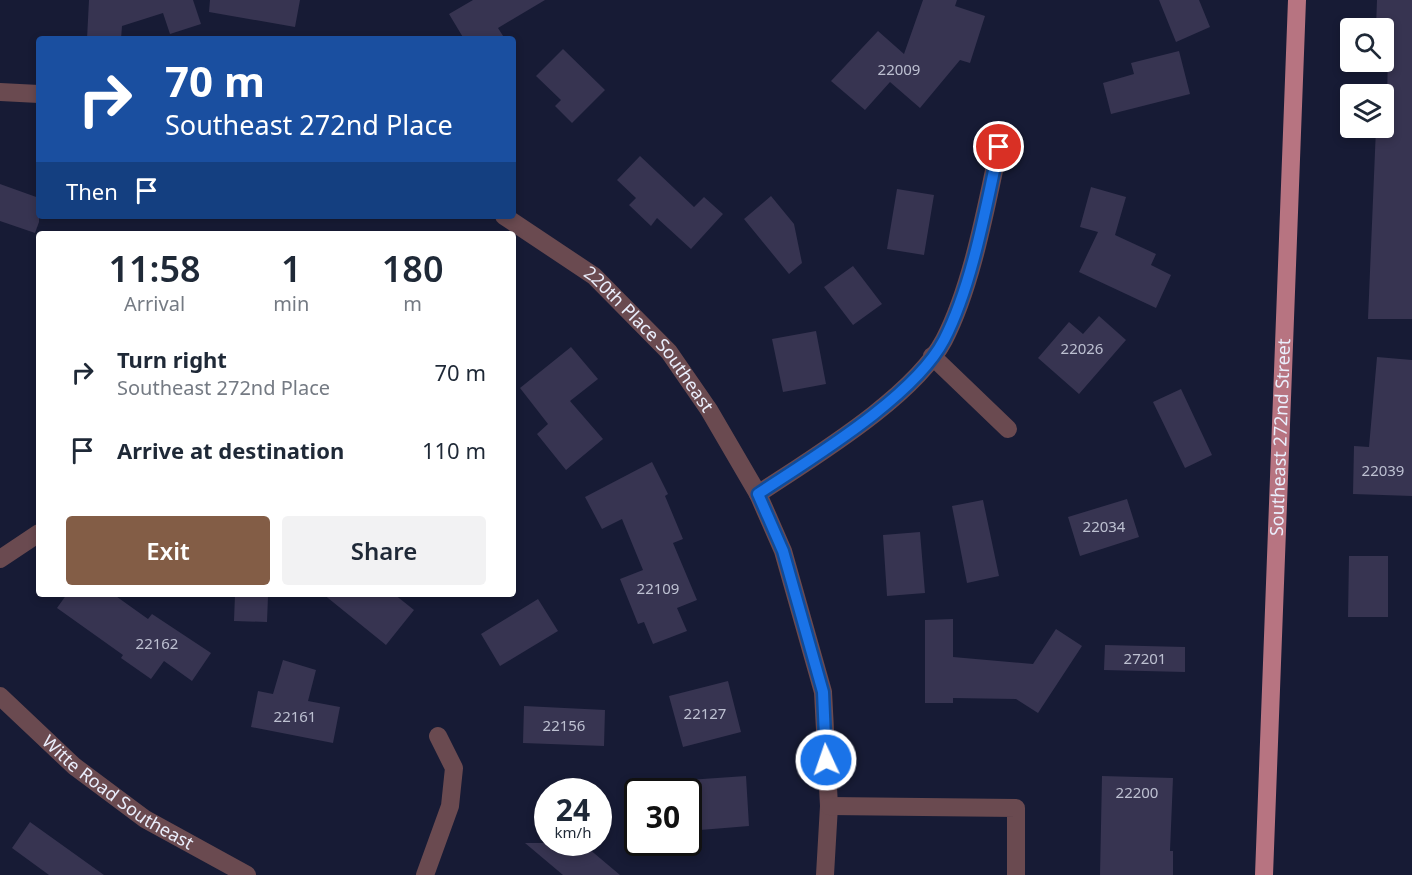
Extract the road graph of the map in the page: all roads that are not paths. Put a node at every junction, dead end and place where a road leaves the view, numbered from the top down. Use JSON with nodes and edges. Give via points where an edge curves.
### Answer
{"nodes":[{"id":1,"x":1297,"y":0,"type":"edge"},
{"id":2,"x":0,"y":92,"type":"edge"},
{"id":3,"x":36,"y":94,"type":"edge"},
{"id":4,"x":999,"y":147,"type":"dead end"},
{"id":5,"x":508,"y":219,"type":"edge"},
{"id":6,"x":932,"y":356,"type":"junction"},
{"id":7,"x":1008,"y":429,"type":"dead end"},
{"id":8,"x":758,"y":494,"type":"junction"},
{"id":9,"x":36,"y":535,"type":"edge"},
{"id":10,"x":0,"y":559,"type":"edge"},
{"id":11,"x":0,"y":696,"type":"edge"},
{"id":12,"x":438,"y":736,"type":"dead end"},
{"id":13,"x":829,"y":806,"type":"junction"},
{"id":14,"x":247,"y":875,"type":"edge"},
{"id":15,"x":425,"y":875,"type":"edge"},
{"id":16,"x":825,"y":875,"type":"edge"},
{"id":17,"x":1016,"y":875,"type":"edge"},
{"id":18,"x":1264,"y":875,"type":"edge"}],
"edges":[{"from":1,"to":18,"type":"main road","name":"Southeast 272nd Street"},
{"from":2,"to":3,"type":"street"},
{"from":4,"to":6,"type":"street","via":[[969,272],[943,341]]},
{"from":5,"to":8,"type":"street","name":"220th Place Southeast","via":[[594,276],[669,352],[709,410]]},
{"from":6,"to":7,"type":"street"},
{"from":6,"to":8,"type":"street","via":[[923,369],[852,431]]},
{"from":8,"to":13,"type":"street","name":"220th Place Southeast","via":[[783,551],[823,692]]},
{"from":9,"to":10,"type":"street"},
{"from":11,"to":14,"type":"street","name":"Witte Road Southeast","via":[[74,766],[145,819]]},
{"from":12,"to":15,"type":"street","via":[[454,768],[450,806]]},
{"from":13,"to":16,"type":"street","name":"220th Place Southeast"},
{"from":13,"to":17,"type":"street","via":[[1016,808]]}]}
